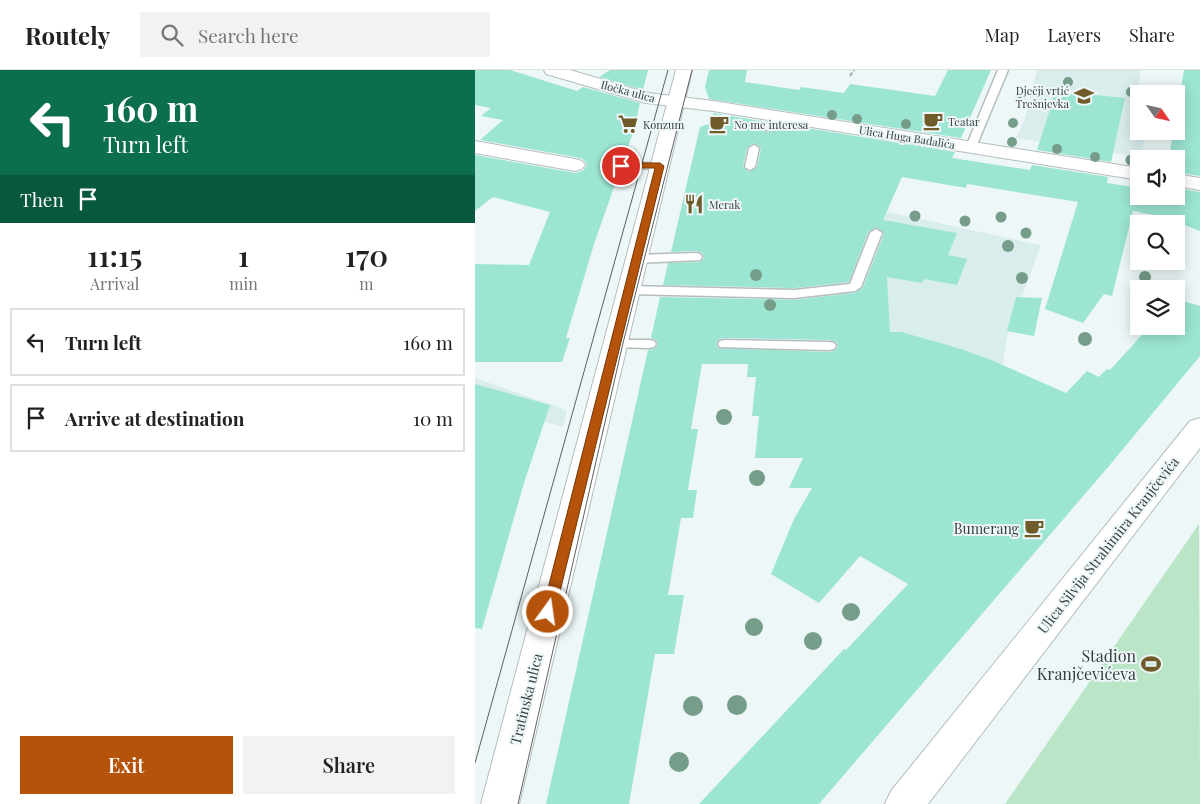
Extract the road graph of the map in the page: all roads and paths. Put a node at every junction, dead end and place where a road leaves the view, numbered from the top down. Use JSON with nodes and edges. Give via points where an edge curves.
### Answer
{"nodes":[{"id":1,"x":552,"y":70,"type":"edge"},
{"id":2,"x":684,"y":70,"type":"edge"},
{"id":3,"x":854,"y":70,"type":"edge"},
{"id":4,"x":1003,"y":70,"type":"edge"},
{"id":5,"x":850,"y":76,"type":"dead end"},
{"id":6,"x":675,"y":102,"type":"junction"},
{"id":7,"x":475,"y":147,"type":"edge"},
{"id":8,"x":971,"y":147,"type":"junction"},
{"id":9,"x":754,"y":148,"type":"dead end"},
{"id":10,"x":575,"y":165,"type":"dead end"},
{"id":11,"x":621,"y":166,"type":"dead end"},
{"id":12,"x":660,"y":166,"type":"junction"},
{"id":13,"x":751,"y":168,"type":"dead end"},
{"id":14,"x":1130,"y":173,"type":"edge"},
{"id":15,"x":1185,"y":182,"type":"edge"},
{"id":16,"x":1200,"y":184,"type":"edge"},
{"id":17,"x":876,"y":233,"type":"dead end"},
{"id":18,"x":696,"y":257,"type":"dead end"},
{"id":19,"x":637,"y":259,"type":"junction"},
{"id":20,"x":630,"y":290,"type":"junction"},
{"id":21,"x":616,"y":344,"type":"junction"},
{"id":22,"x":649,"y":344,"type":"dead end"},
{"id":23,"x":725,"y":344,"type":"dead end"},
{"id":24,"x":829,"y":346,"type":"dead end"},
{"id":25,"x":1200,"y":428,"type":"edge"},
{"id":26,"x":500,"y":804,"type":"edge"},
{"id":27,"x":904,"y":804,"type":"edge"}],
"edges":[{"from":1,"to":6,"type":"street","name":"Iločka ulica","via":[[646,98]]},
{"from":2,"to":6,"type":"street","name":"Tratinska ulica"},
{"from":3,"to":5,"type":"path"},
{"from":4,"to":8,"type":"lane"},
{"from":6,"to":8,"type":"street","name":"Ulica Huga Badalića","via":[[774,122]]},
{"from":6,"to":12,"type":"street","name":"Tratinska ulica"},
{"from":7,"to":10,"type":"street"},
{"from":8,"to":14,"type":"street","name":"Ulica Huga Badalića"},
{"from":9,"to":13,"type":"lane"},
{"from":11,"to":12,"type":"lane"},
{"from":12,"to":19,"type":"street","name":"Tratinska ulica"},
{"from":15,"to":16,"type":"street"},
{"from":17,"to":20,"type":"lane","via":[[855,287],[793,294]]},
{"from":18,"to":19,"type":"lane"},
{"from":19,"to":20,"type":"street","name":"Tratinska ulica"},
{"from":20,"to":21,"type":"street","name":"Tratinska ulica"},
{"from":21,"to":22,"type":"lane"},
{"from":21,"to":26,"type":"street","name":"Tratinska ulica"},
{"from":23,"to":24,"type":"lane"},
{"from":25,"to":27,"type":"street","name":"Ulica Silvija Strahimira Kranjčevića"}]}
